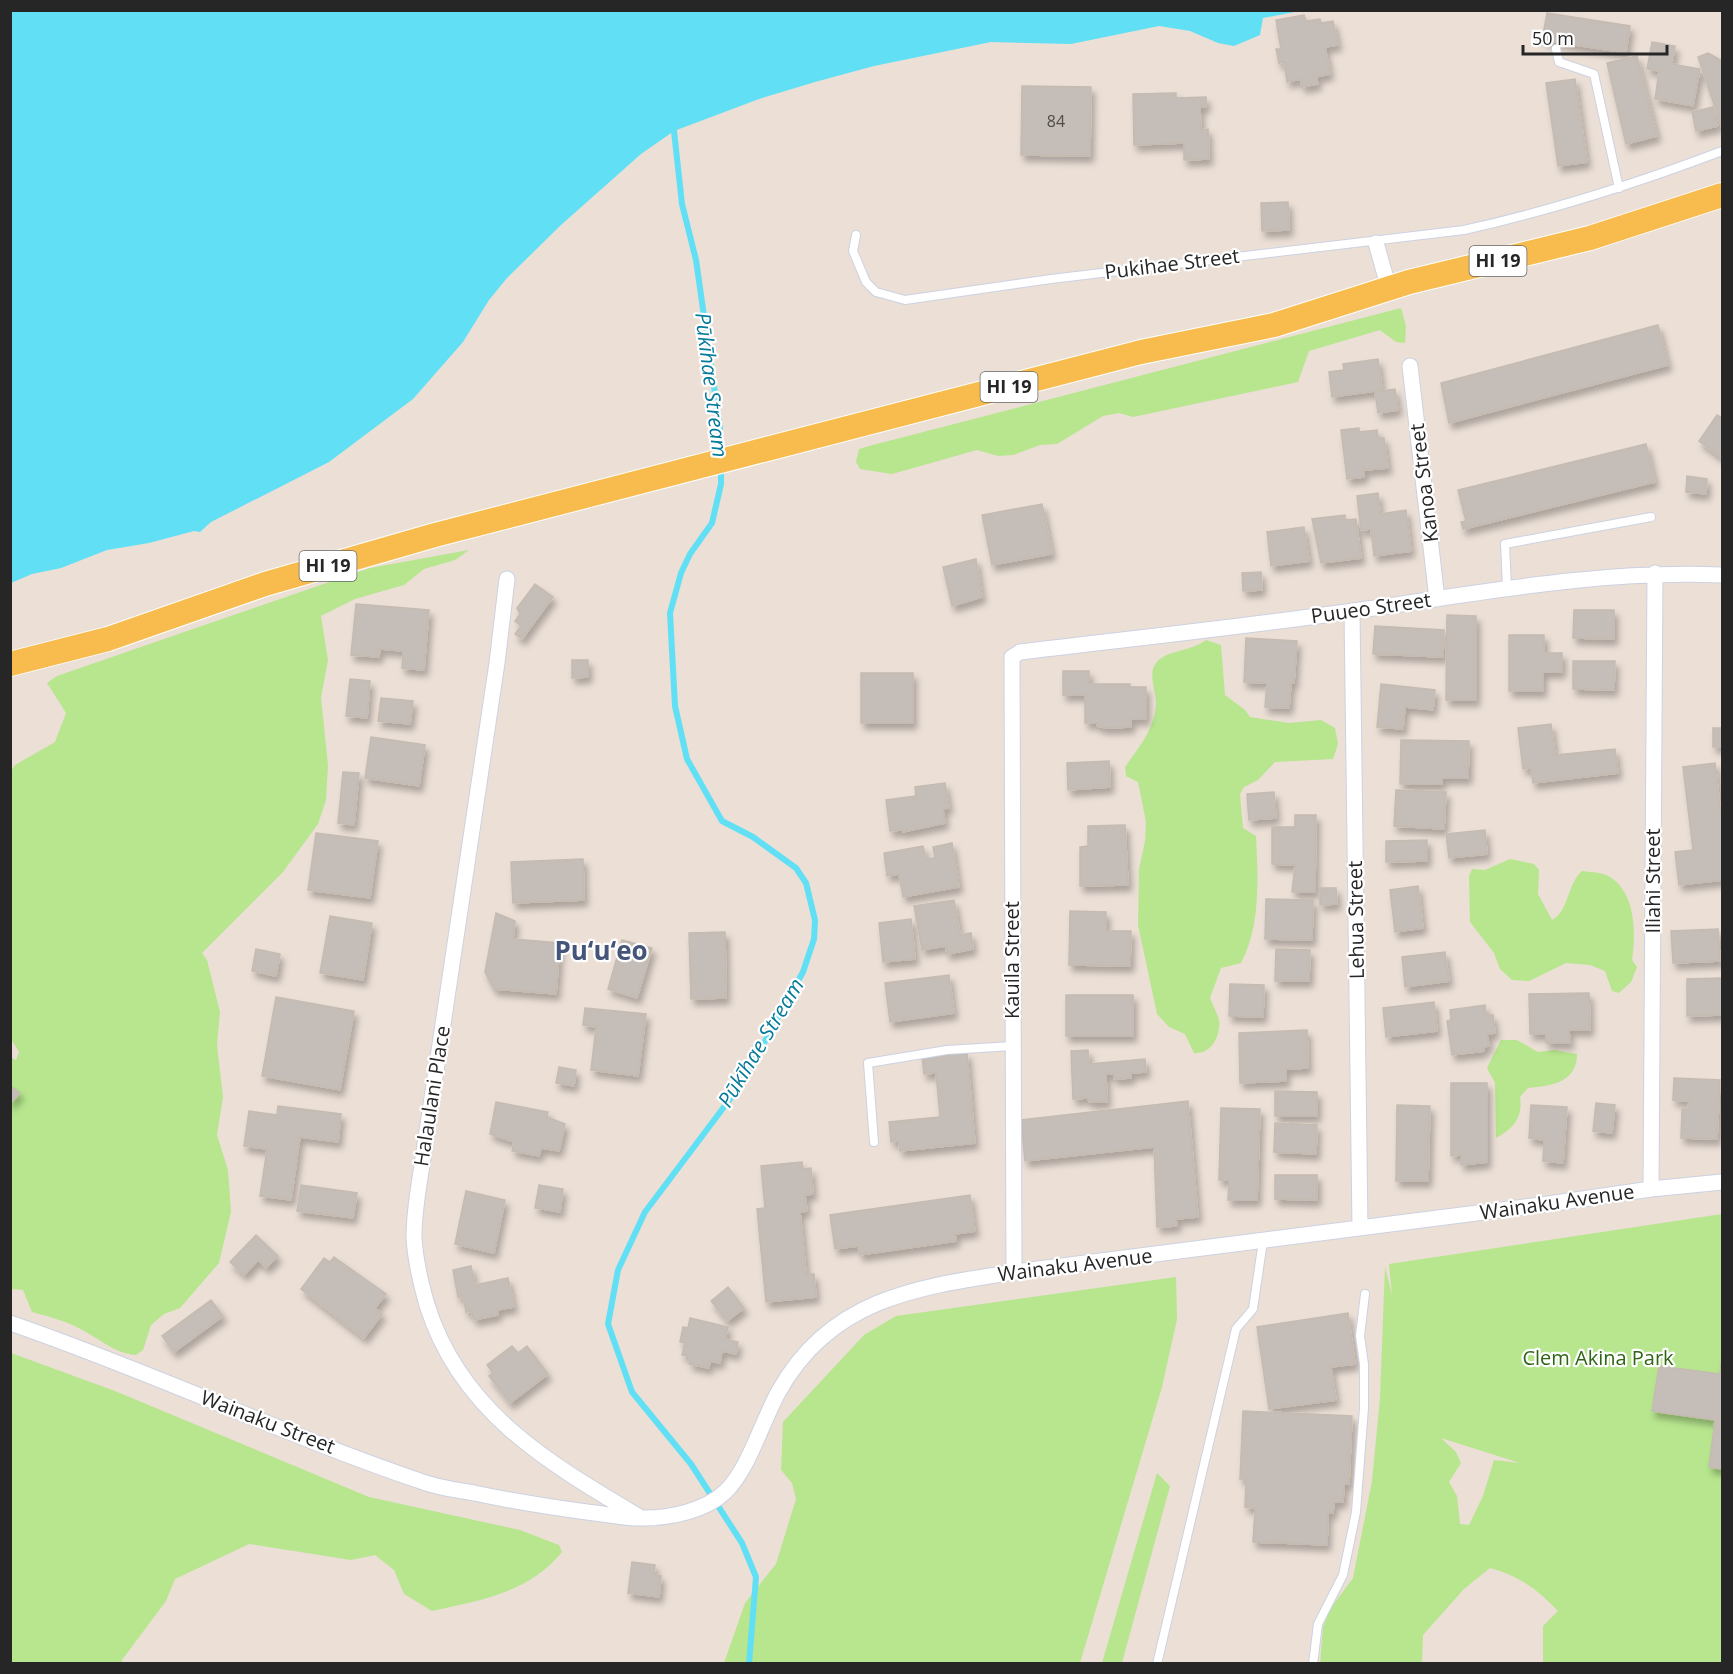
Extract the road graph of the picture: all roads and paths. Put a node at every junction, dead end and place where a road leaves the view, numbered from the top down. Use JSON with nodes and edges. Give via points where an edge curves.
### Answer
{"nodes":[{"id":1,"x":1556,"y":49,"type":"dead end"},
{"id":2,"x":1722,"y":151,"type":"edge"},
{"id":3,"x":1619,"y":188,"type":"junction"},
{"id":4,"x":1722,"y":195,"type":"edge"},
{"id":5,"x":856,"y":235,"type":"dead end"},
{"id":6,"x":1376,"y":243,"type":"junction"},
{"id":7,"x":1389,"y":289,"type":"junction"},
{"id":8,"x":1410,"y":366,"type":"dead end"},
{"id":9,"x":1651,"y":517,"type":"dead end"},
{"id":10,"x":1655,"y":573,"type":"junction"},
{"id":11,"x":1722,"y":575,"type":"edge"},
{"id":12,"x":507,"y":579,"type":"dead end"},
{"id":13,"x":1507,"y":587,"type":"junction"},
{"id":14,"x":1437,"y":599,"type":"junction"},
{"id":15,"x":1352,"y":611,"type":"junction"},
{"id":16,"x":1020,"y":652,"type":"joint"},
{"id":17,"x":10,"y":664,"type":"edge"},
{"id":18,"x":1013,"y":1046,"type":"junction"},
{"id":19,"x":874,"y":1142,"type":"dead end"},
{"id":20,"x":1722,"y":1182,"type":"edge"},
{"id":21,"x":1651,"y":1189,"type":"junction"},
{"id":22,"x":1360,"y":1228,"type":"junction"},
{"id":23,"x":1263,"y":1241,"type":"junction"},
{"id":24,"x":1014,"y":1272,"type":"junction"},
{"id":25,"x":1365,"y":1294,"type":"dead end"},
{"id":26,"x":10,"y":1323,"type":"edge"},
{"id":27,"x":530,"y":1504,"type":"joint"},
{"id":28,"x":643,"y":1519,"type":"junction"},
{"id":29,"x":1157,"y":1664,"type":"edge"},
{"id":30,"x":1313,"y":1664,"type":"edge"}],
"edges":[{"from":1,"to":3,"type":"lane","via":[[1559,62],[1594,74]]},
{"from":2,"to":3,"type":"lane","name":"Pukihae Street"},
{"from":3,"to":6,"type":"lane","name":"Pukihae Street","via":[[1494,224]]},
{"from":4,"to":7,"type":"main road","number":"HI 19","via":[[1590,238]]},
{"from":5,"to":6,"type":"lane","name":"Pukihae Street","via":[[853,251],[866,282],[876,292],[905,300],[1308,247]]},
{"from":6,"to":7,"type":"street"},
{"from":7,"to":17,"type":"main road","number":"HI 19","via":[[1274,325],[1142,352],[435,535],[264,584],[108,639]]},
{"from":8,"to":14,"type":"street","name":"Kanoa Street"},
{"from":9,"to":13,"type":"lane","via":[[1505,544]]},
{"from":10,"to":11,"type":"street","name":"Puueo Street"},
{"from":10,"to":13,"type":"street","name":"Puueo Street"},
{"from":10,"to":21,"type":"street","name":"Iliahi Street"},
{"from":12,"to":28,"type":"street","name":"Halaulani Place","via":[[414,1239],[432,1321],[449,1358],[476,1396],[531,1447]]},
{"from":13,"to":14,"type":"street","name":"Puueo Street"},
{"from":14,"to":15,"type":"street","name":"Puueo Street"},
{"from":15,"to":16,"type":"street","name":"Puueo Street"},
{"from":15,"to":22,"type":"street","name":"Lehua Street"},
{"from":16,"to":18,"type":"street","name":"Kauila Street","via":[[1012,657],[1011,665]]},
{"from":18,"to":19,"type":"lane","via":[[946,1050],[868,1063]]},
{"from":18,"to":24,"type":"street","name":"Kauila Street"},
{"from":20,"to":21,"type":"street","name":"Wainaku Avenue"},
{"from":21,"to":22,"type":"street","name":"Wainaku Avenue"},
{"from":22,"to":23,"type":"street","name":"Wainaku Avenue"},
{"from":23,"to":24,"type":"street","name":"Wainaku Avenue"},
{"from":23,"to":29,"type":"lane","via":[[1253,1309],[1236,1329]]},
{"from":24,"to":28,"type":"street","name":"Wainaku Avenue","via":[[926,1286],[886,1298],[839,1322],[817,1341],[779,1390],[748,1458],[726,1491],[707,1504]]},
{"from":25,"to":30,"type":"lane","via":[[1360,1336],[1364,1408],[1356,1512],[1343,1575],[1318,1624]]},
{"from":26,"to":27,"type":"street","name":"Wainaku Street","via":[[426,1484]]},
{"from":27,"to":28,"type":"street","name":"Wainaku Avenue"}]}
